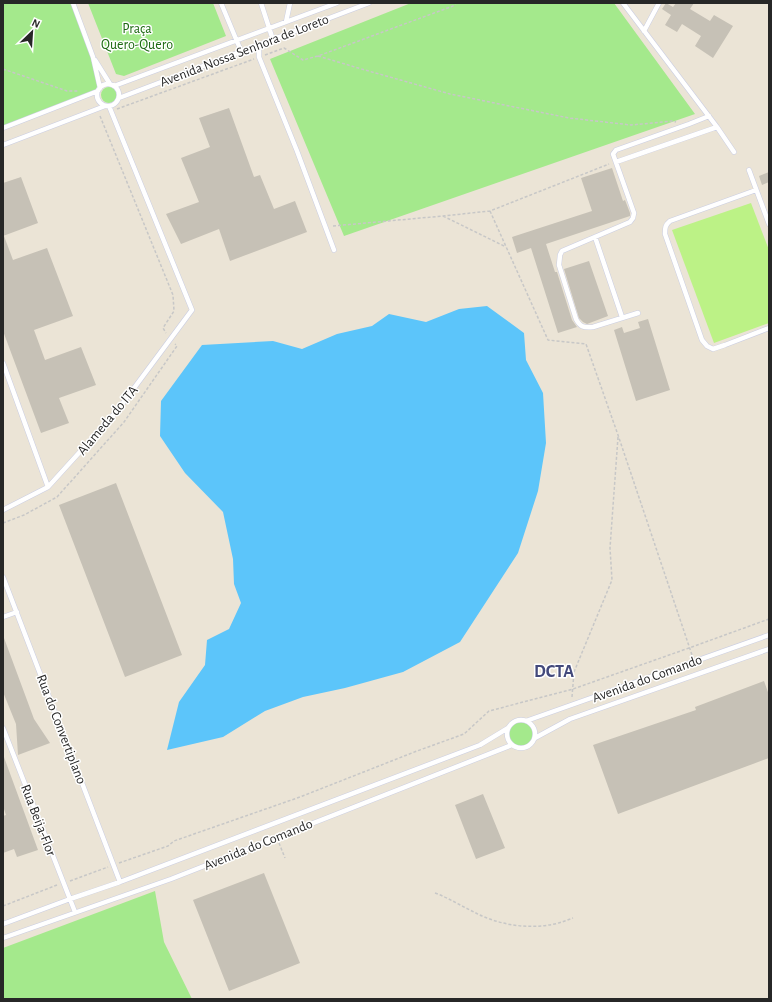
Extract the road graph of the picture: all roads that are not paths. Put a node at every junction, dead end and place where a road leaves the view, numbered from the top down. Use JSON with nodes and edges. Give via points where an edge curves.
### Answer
{"nodes":[{"id":1,"x":73,"y":3,"type":"edge"},
{"id":2,"x":221,"y":3,"type":"edge"},
{"id":3,"x":261,"y":3,"type":"edge"},
{"id":4,"x":290,"y":3,"type":"edge"},
{"id":5,"x":338,"y":3,"type":"edge"},
{"id":6,"x":369,"y":3,"type":"edge"},
{"id":7,"x":623,"y":3,"type":"edge"},
{"id":8,"x":659,"y":3,"type":"edge"},
{"id":9,"x":286,"y":22,"type":"junction"},
{"id":10,"x":269,"y":28,"type":"junction"},
{"id":11,"x":644,"y":31,"type":"junction"},
{"id":12,"x":236,"y":40,"type":"junction"},
{"id":13,"x":273,"y":40,"type":"junction"},
{"id":14,"x":259,"y":45,"type":"junction"},
{"id":15,"x":241,"y":51,"type":"junction"},
{"id":16,"x":93,"y":57,"type":"junction"},
{"id":17,"x":112,"y":85,"type":"junction"},
{"id":18,"x":99,"y":90,"type":"junction"},
{"id":19,"x":119,"y":98,"type":"junction"},
{"id":20,"x":108,"y":108,"type":"junction"},
{"id":21,"x":708,"y":116,"type":"junction"},
{"id":22,"x":717,"y":127,"type":"junction"},
{"id":23,"x":3,"y":128,"type":"edge"},
{"id":24,"x":3,"y":145,"type":"edge"},
{"id":25,"x":734,"y":152,"type":"dead end"},
{"id":26,"x":616,"y":162,"type":"junction"},
{"id":27,"x":749,"y":170,"type":"dead end"},
{"id":28,"x":756,"y":190,"type":"junction"},
{"id":29,"x":769,"y":224,"type":"edge"},
{"id":30,"x":595,"y":237,"type":"junction"},
{"id":31,"x":334,"y":250,"type":"dead end"},
{"id":32,"x":638,"y":313,"type":"dead end"},
{"id":33,"x":622,"y":317,"type":"junction"},
{"id":34,"x":769,"y":328,"type":"edge"},
{"id":35,"x":3,"y":363,"type":"edge"},
{"id":36,"x":48,"y":487,"type":"junction"},
{"id":37,"x":3,"y":510,"type":"edge"},
{"id":38,"x":3,"y":577,"type":"edge"},
{"id":39,"x":17,"y":612,"type":"junction"},
{"id":40,"x":3,"y":617,"type":"edge"},
{"id":41,"x":769,"y":635,"type":"edge"},
{"id":42,"x":769,"y":649,"type":"edge"},
{"id":43,"x":526,"y":721,"type":"junction"},
{"id":44,"x":3,"y":728,"type":"edge"},
{"id":45,"x":508,"y":728,"type":"junction"},
{"id":46,"x":535,"y":738,"type":"junction"},
{"id":47,"x":512,"y":745,"type":"junction"},
{"id":48,"x":120,"y":882,"type":"junction"},
{"id":49,"x":70,"y":899,"type":"junction"},
{"id":50,"x":75,"y":912,"type":"junction"},
{"id":51,"x":3,"y":924,"type":"edge"},
{"id":52,"x":3,"y":938,"type":"edge"}],
"edges":[{"from":1,"to":16,"type":"lane"},
{"from":2,"to":12,"type":"lane"},
{"from":3,"to":10,"type":"lane"},
{"from":4,"to":9,"type":"lane"},
{"from":5,"to":9,"type":"lane","name":"Avenida Nossa Senhora de Loreto"},
{"from":6,"to":13,"type":"lane","name":"Avenida Nossa Senhora de Loreto"},
{"from":7,"to":11,"type":"lane"},
{"from":8,"to":11,"type":"lane"},
{"from":9,"to":10,"type":"lane","name":"Avenida Nossa Senhora de Loreto"},
{"from":10,"to":12,"type":"lane","name":"Avenida Nossa Senhora de Loreto"},
{"from":10,"to":13,"type":"lane"},
{"from":11,"to":21,"type":"lane"},
{"from":12,"to":15,"type":"lane"},
{"from":12,"to":17,"type":"lane","name":"Avenida Nossa Senhora de Loreto"},
{"from":13,"to":14,"type":"lane","name":"Avenida Nossa Senhora de Loreto"},
{"from":14,"to":15,"type":"lane","name":"Avenida Nossa Senhora de Loreto"},
{"from":14,"to":31,"type":"lane","via":[[259,57]]},
{"from":15,"to":19,"type":"lane","name":"Avenida Nossa Senhora de Loreto"},
{"from":16,"to":17,"type":"lane"},
{"from":16,"to":18,"type":"lane"},
{"from":17,"to":18,"type":"lane","via":[[103,86]]},
{"from":17,"to":19,"type":"lane","via":[[119,91]]},
{"from":18,"to":20,"type":"lane","via":[[98,98]]},
{"from":18,"to":23,"type":"lane"},
{"from":19,"to":20,"type":"lane"},
{"from":20,"to":24,"type":"lane"},
{"from":20,"to":36,"type":"lane","name":"Alameda do ITA","via":[[192,310],[117,411]]},
{"from":21,"to":22,"type":"lane"},
{"from":21,"to":26,"type":"lane","via":[[616,150],[613,154]]},
{"from":22,"to":25,"type":"lane"},
{"from":22,"to":26,"type":"lane"},
{"from":26,"to":30,"type":"lane","via":[[634,213],[633,218],[630,222]]},
{"from":27,"to":28,"type":"lane"},
{"from":28,"to":29,"type":"lane"},
{"from":28,"to":34,"type":"lane","via":[[670,221],[666,224],[665,234],[706,346],[713,349]]},
{"from":30,"to":33,"type":"lane"},
{"from":30,"to":33,"type":"lane","via":[[562,251],[560,255],[559,264],[576,319],[586,328]]},
{"from":32,"to":33,"type":"lane"},
{"from":35,"to":36,"type":"lane"},
{"from":36,"to":37,"type":"lane","name":"Alameda do ITA"},
{"from":38,"to":39,"type":"lane","name":"Rua do Convertiplano"},
{"from":39,"to":40,"type":"lane"},
{"from":39,"to":48,"type":"lane","name":"Rua do Convertiplano"},
{"from":41,"to":43,"type":"lane","name":"Avenida do Comando"},
{"from":42,"to":46,"type":"lane","name":"Avenida do Comando","via":[[570,719]]},
{"from":43,"to":45,"type":"lane","via":[[514,722]]},
{"from":43,"to":46,"type":"lane","via":[[532,726]]},
{"from":44,"to":49,"type":"lane","name":"Rua Beija-Flor"},
{"from":45,"to":47,"type":"lane","via":[[507,737]]},
{"from":45,"to":48,"type":"lane","name":"Avenida do Comando","via":[[480,745]]},
{"from":46,"to":47,"type":"lane","via":[[527,747]]},
{"from":47,"to":50,"type":"lane","name":"Avenida do Comando","via":[[171,879]]},
{"from":48,"to":49,"type":"lane","name":"Avenida do Comando"},
{"from":49,"to":50,"type":"lane","name":"Rua Beija-Flor"},
{"from":49,"to":51,"type":"lane","name":"Avenida do Comando"},
{"from":50,"to":52,"type":"lane","name":"Avenida do Comando"}]}
